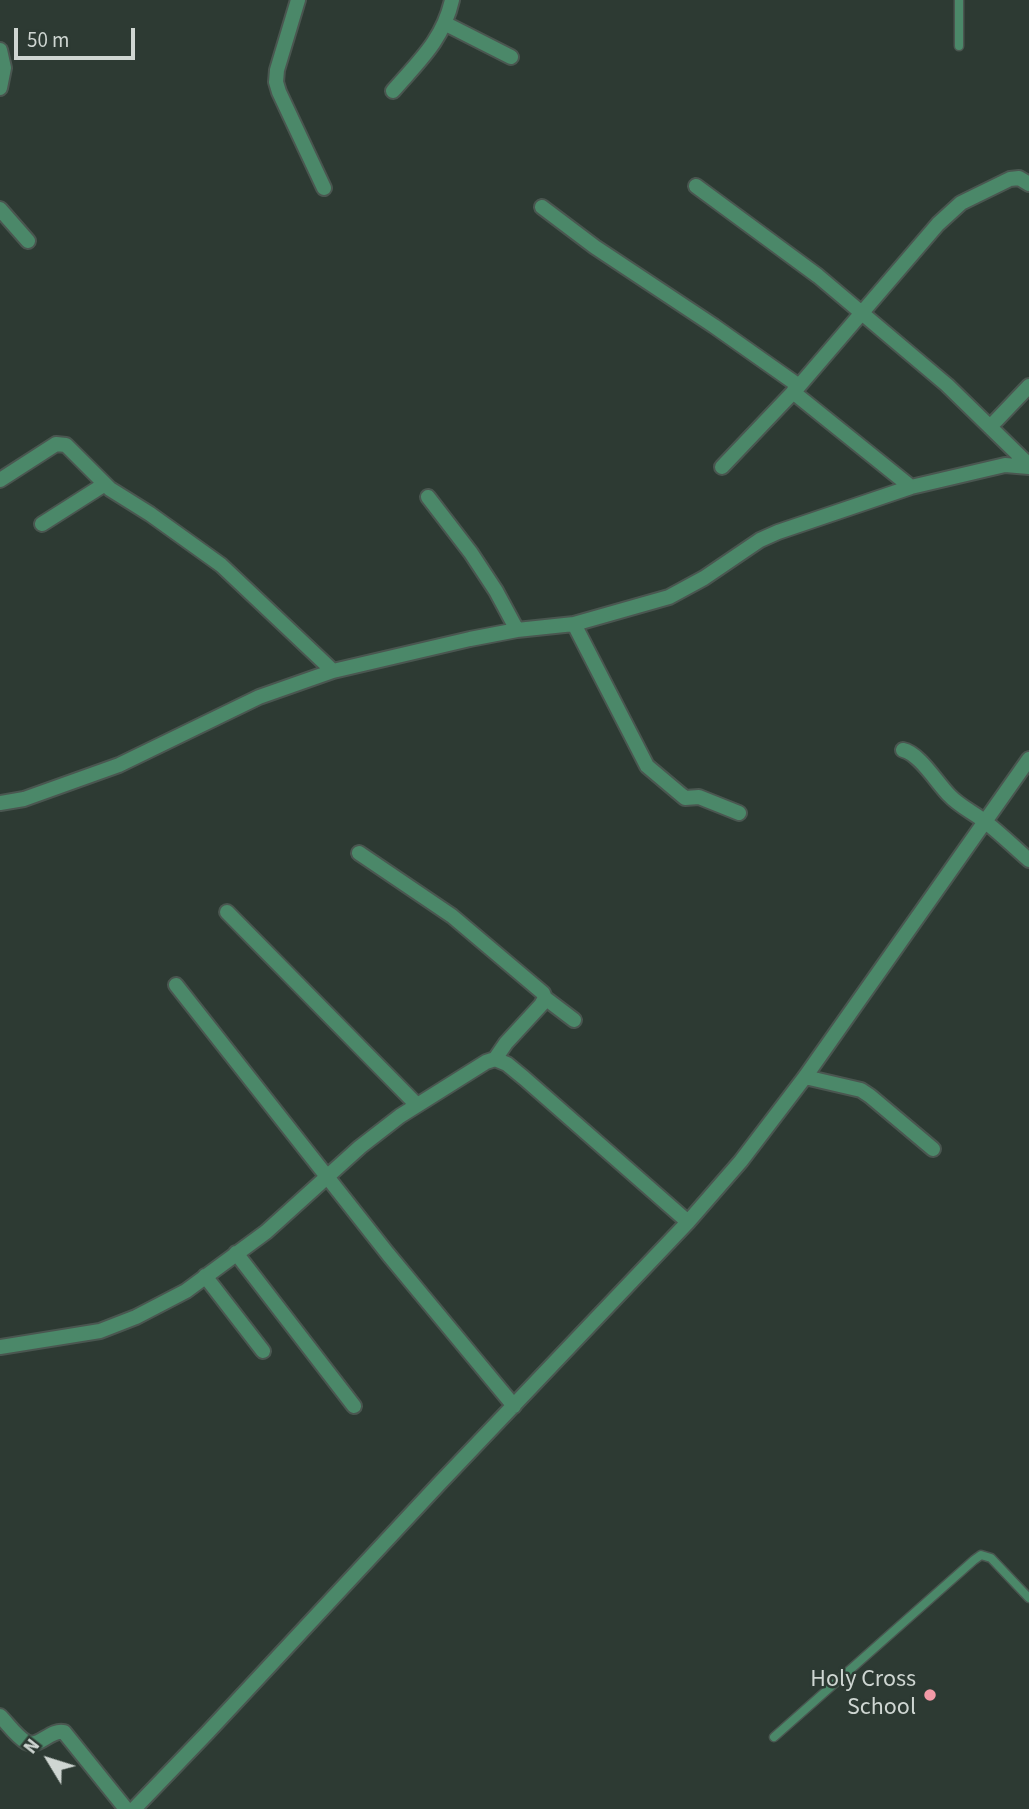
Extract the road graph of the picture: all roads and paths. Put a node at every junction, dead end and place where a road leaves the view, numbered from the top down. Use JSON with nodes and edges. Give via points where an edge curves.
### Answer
{"nodes":[{"id":1,"x":298,"y":0,"type":"edge"},
{"id":2,"x":452,"y":0,"type":"edge"},
{"id":3,"x":959,"y":0,"type":"edge"},
{"id":4,"x":446,"y":24,"type":"junction"},
{"id":5,"x":959,"y":46,"type":"dead end"},
{"id":6,"x":0,"y":50,"type":"edge"},
{"id":7,"x":511,"y":57,"type":"dead end"},
{"id":8,"x":0,"y":88,"type":"edge"},
{"id":9,"x":393,"y":90,"type":"dead end"},
{"id":10,"x":1029,"y":184,"type":"edge"},
{"id":11,"x":696,"y":186,"type":"dead end"},
{"id":12,"x":324,"y":188,"type":"dead end"},
{"id":13,"x":542,"y":208,"type":"dead end"},
{"id":14,"x":0,"y":209,"type":"edge"},
{"id":15,"x":28,"y":241,"type":"dead end"},
{"id":16,"x":862,"y":313,"type":"junction"},
{"id":17,"x":1029,"y":386,"type":"edge"},
{"id":18,"x":796,"y":389,"type":"junction"},
{"id":19,"x":990,"y":427,"type":"junction"},
{"id":20,"x":1029,"y":466,"type":"edge"},
{"id":21,"x":722,"y":467,"type":"dead end"},
{"id":22,"x":0,"y":480,"type":"edge"},
{"id":23,"x":105,"y":484,"type":"junction"},
{"id":24,"x":911,"y":487,"type":"junction"},
{"id":25,"x":428,"y":497,"type":"dead end"},
{"id":26,"x":42,"y":524,"type":"dead end"},
{"id":27,"x":574,"y":624,"type":"junction"},
{"id":28,"x":517,"y":630,"type":"junction"},
{"id":29,"x":333,"y":671,"type":"junction"},
{"id":30,"x":903,"y":750,"type":"dead end"},
{"id":31,"x":1029,"y":759,"type":"edge"},
{"id":32,"x":0,"y":803,"type":"edge"},
{"id":33,"x":739,"y":813,"type":"dead end"},
{"id":34,"x":986,"y":822,"type":"junction"},
{"id":35,"x":359,"y":853,"type":"dead end"},
{"id":36,"x":1029,"y":860,"type":"edge"},
{"id":37,"x":227,"y":912,"type":"dead end"},
{"id":38,"x":176,"y":985,"type":"dead end"},
{"id":39,"x":545,"y":998,"type":"junction"},
{"id":40,"x":574,"y":1020,"type":"dead end"},
{"id":41,"x":495,"y":1059,"type":"junction"},
{"id":42,"x":805,"y":1077,"type":"junction"},
{"id":43,"x":417,"y":1105,"type":"junction"},
{"id":44,"x":933,"y":1149,"type":"dead end"},
{"id":45,"x":328,"y":1176,"type":"junction"},
{"id":46,"x":688,"y":1222,"type":"junction"},
{"id":47,"x":236,"y":1253,"type":"junction"},
{"id":48,"x":205,"y":1276,"type":"junction"},
{"id":49,"x":0,"y":1348,"type":"edge"},
{"id":50,"x":264,"y":1351,"type":"dead end"},
{"id":51,"x":354,"y":1406,"type":"dead end"},
{"id":52,"x":514,"y":1406,"type":"junction"},
{"id":53,"x":1029,"y":1598,"type":"edge"},
{"id":54,"x":0,"y":1716,"type":"edge"},
{"id":55,"x":774,"y":1737,"type":"dead end"},
{"id":56,"x":126,"y":1809,"type":"edge"},
{"id":57,"x":134,"y":1809,"type":"edge"}],
"edges":[{"from":1,"to":12,"type":"street","via":[[276,82]]},
{"from":2,"to":4,"type":"street"},
{"from":3,"to":5,"type":"lane"},
{"from":4,"to":7,"type":"street"},
{"from":4,"to":9,"type":"street"},
{"from":6,"to":8,"type":"street","via":[[4,68]]},
{"from":10,"to":16,"type":"street","via":[[1010,179],[961,203],[938,223]]},
{"from":11,"to":16,"type":"street"},
{"from":13,"to":18,"type":"street"},
{"from":14,"to":15,"type":"street"},
{"from":16,"to":18,"type":"street"},
{"from":16,"to":19,"type":"street"},
{"from":17,"to":19,"type":"street"},
{"from":18,"to":21,"type":"street"},
{"from":18,"to":24,"type":"street"},
{"from":19,"to":20,"type":"street"},
{"from":20,"to":24,"type":"street","via":[[1004,465]]},
{"from":22,"to":23,"type":"street","via":[[61,443]]},
{"from":23,"to":26,"type":"street"},
{"from":23,"to":29,"type":"street","via":[[221,565]]},
{"from":24,"to":27,"type":"street","via":[[760,540],[669,597]]},
{"from":25,"to":28,"type":"street","via":[[490,581]]},
{"from":27,"to":28,"type":"street"},
{"from":27,"to":33,"type":"street","via":[[647,766],[685,798],[699,797]]},
{"from":28,"to":29,"type":"street"},
{"from":29,"to":32,"type":"street","via":[[259,697],[120,765]]},
{"from":30,"to":34,"type":"street","via":[[959,805]]},
{"from":31,"to":34,"type":"street"},
{"from":34,"to":36,"type":"street"},
{"from":34,"to":42,"type":"street"},
{"from":35,"to":39,"type":"street","via":[[452,916]]},
{"from":37,"to":43,"type":"street"},
{"from":38,"to":45,"type":"street"},
{"from":39,"to":40,"type":"street"},
{"from":39,"to":41,"type":"street"},
{"from":41,"to":43,"type":"street"},
{"from":41,"to":46,"type":"street","via":[[507,1064]]},
{"from":42,"to":44,"type":"street","via":[[860,1090]]},
{"from":42,"to":46,"type":"street"},
{"from":43,"to":45,"type":"street"},
{"from":45,"to":47,"type":"street"},
{"from":45,"to":52,"type":"street"},
{"from":46,"to":52,"type":"street"},
{"from":47,"to":48,"type":"street"},
{"from":47,"to":51,"type":"street"},
{"from":48,"to":49,"type":"street","via":[[186,1291],[100,1331]]},
{"from":48,"to":50,"type":"street"},
{"from":52,"to":57,"type":"street"},
{"from":53,"to":55,"type":"lane","via":[[991,1558],[981,1555]]},
{"from":54,"to":56,"type":"street","via":[[30,1744],[64,1732]]}]}
